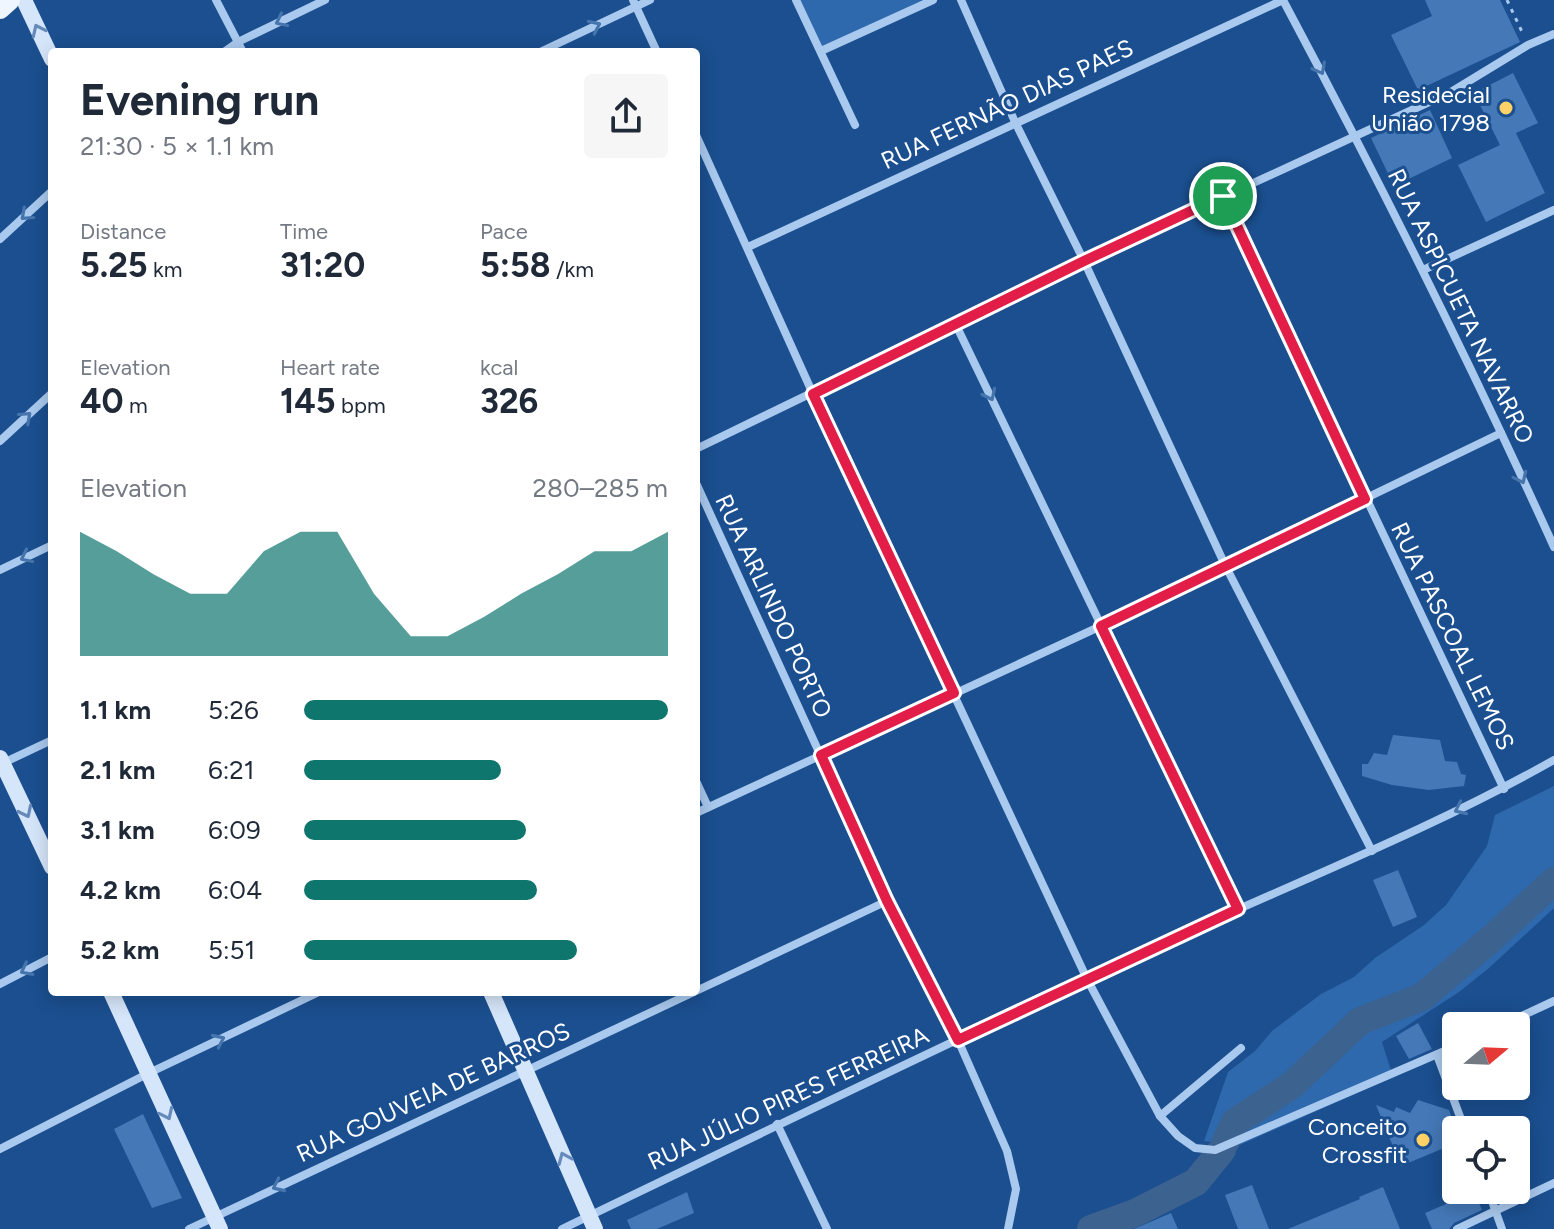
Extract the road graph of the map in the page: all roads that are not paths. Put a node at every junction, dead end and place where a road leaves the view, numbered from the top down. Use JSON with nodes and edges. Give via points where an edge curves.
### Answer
{"nodes":[{"id":1,"x":10,"y":0,"type":"edge"},
{"id":2,"x":24,"y":0,"type":"edge"},
{"id":3,"x":216,"y":0,"type":"edge"},
{"id":4,"x":325,"y":0,"type":"edge"},
{"id":5,"x":650,"y":0,"type":"edge"},
{"id":6,"x":796,"y":0,"type":"edge"},
{"id":7,"x":933,"y":0,"type":"edge"},
{"id":8,"x":961,"y":0,"type":"edge"},
{"id":9,"x":1283,"y":0,"type":"edge"},
{"id":10,"x":635,"y":3,"type":"edge"},
{"id":11,"x":0,"y":9,"type":"edge"},
{"id":12,"x":1554,"y":34,"type":"edge"},
{"id":13,"x":238,"y":42,"type":"junction"},
{"id":14,"x":230,"y":48,"type":"edge"},
{"id":15,"x":241,"y":48,"type":"edge"},
{"id":16,"x":548,"y":48,"type":"edge"},
{"id":17,"x":655,"y":48,"type":"edge"},
{"id":18,"x":48,"y":51,"type":"edge"},
{"id":19,"x":821,"y":51,"type":"junction"},
{"id":20,"x":1015,"y":122,"type":"junction"},
{"id":21,"x":855,"y":125,"type":"dead end"},
{"id":22,"x":1355,"y":135,"type":"junction"},
{"id":23,"x":700,"y":144,"type":"edge"},
{"id":24,"x":48,"y":195,"type":"edge"},
{"id":25,"x":1223,"y":196,"type":"junction"},
{"id":26,"x":1554,"y":210,"type":"edge"},
{"id":27,"x":0,"y":239,"type":"edge"},
{"id":28,"x":748,"y":247,"type":"junction"},
{"id":29,"x":1084,"y":261,"type":"junction"},
{"id":30,"x":1423,"y":270,"type":"junction"},
{"id":31,"x":956,"y":325,"type":"junction"},
{"id":32,"x":813,"y":394,"type":"junction"},
{"id":33,"x":48,"y":397,"type":"edge"},
{"id":34,"x":1501,"y":433,"type":"junction"},
{"id":35,"x":0,"y":441,"type":"edge"},
{"id":36,"x":700,"y":447,"type":"edge"},
{"id":37,"x":700,"y":492,"type":"edge"},
{"id":38,"x":1365,"y":499,"type":"junction"},
{"id":39,"x":48,"y":547,"type":"edge"},
{"id":40,"x":1554,"y":547,"type":"edge"},
{"id":41,"x":1225,"y":565,"type":"junction"},
{"id":42,"x":0,"y":570,"type":"edge"},
{"id":43,"x":1101,"y":626,"type":"junction"},
{"id":44,"x":954,"y":693,"type":"junction"},
{"id":45,"x":48,"y":742,"type":"edge"},
{"id":46,"x":821,"y":755,"type":"junction"},
{"id":47,"x":1554,"y":760,"type":"edge"},
{"id":48,"x":1,"y":762,"type":"edge"},
{"id":49,"x":1504,"y":789,"type":"junction"},
{"id":50,"x":700,"y":790,"type":"edge"},
{"id":51,"x":708,"y":807,"type":"junction"},
{"id":52,"x":700,"y":811,"type":"edge"},
{"id":53,"x":1372,"y":851,"type":"junction"},
{"id":54,"x":48,"y":859,"type":"edge"},
{"id":55,"x":887,"y":901,"type":"junction"},
{"id":56,"x":1238,"y":909,"type":"junction"},
{"id":57,"x":48,"y":959,"type":"edge"},
{"id":58,"x":1087,"y":979,"type":"junction"},
{"id":59,"x":0,"y":984,"type":"edge"},
{"id":60,"x":700,"y":989,"type":"edge"},
{"id":61,"x":113,"y":996,"type":"edge"},
{"id":62,"x":311,"y":996,"type":"edge"},
{"id":63,"x":493,"y":996,"type":"edge"},
{"id":64,"x":684,"y":996,"type":"edge"},
{"id":65,"x":1554,"y":1001,"type":"edge"},
{"id":66,"x":1530,"y":1012,"type":"edge"},
{"id":67,"x":958,"y":1040,"type":"junction"},
{"id":68,"x":1241,"y":1048,"type":"dead end"},
{"id":69,"x":1442,"y":1053,"type":"edge"},
{"id":70,"x":1437,"y":1055,"type":"junction"},
{"id":71,"x":526,"y":1071,"type":"junction"},
{"id":72,"x":149,"y":1073,"type":"junction"},
{"id":73,"x":1160,"y":1116,"type":"junction"},
{"id":74,"x":1460,"y":1116,"type":"edge"},
{"id":75,"x":777,"y":1124,"type":"junction"},
{"id":76,"x":0,"y":1149,"type":"edge"},
{"id":77,"x":1554,"y":1183,"type":"edge"},
{"id":78,"x":1493,"y":1204,"type":"edge"},
{"id":79,"x":1495,"y":1209,"type":"junction"},
{"id":80,"x":217,"y":1222,"type":"edge"},
{"id":81,"x":592,"y":1222,"type":"edge"},
{"id":82,"x":189,"y":1229,"type":"edge"},
{"id":83,"x":562,"y":1229,"type":"edge"},
{"id":84,"x":827,"y":1229,"type":"edge"},
{"id":85,"x":1008,"y":1229,"type":"edge"},
{"id":86,"x":1457,"y":1229,"type":"edge"},
{"id":87,"x":1502,"y":1229,"type":"edge"}],
"edges":[{"from":1,"to":11,"type":"main road"},
{"from":18,"to":2,"type":"street","one_way":true},
{"from":3,"to":13,"type":"street"},
{"from":4,"to":13,"type":"street","one_way":true},
{"from":5,"to":10,"type":"street"},
{"from":6,"to":19,"type":"street"},
{"from":7,"to":19,"type":"street"},
{"from":8,"to":20,"type":"street"},
{"from":9,"to":20,"type":"street","name":"RUA FERNÃO DIAS PAES"},
{"from":9,"to":22,"type":"street","name":"RUA ASPICUETA NAVARRO","one_way":true},
{"from":16,"to":10,"type":"street","one_way":true},
{"from":10,"to":17,"type":"street"},
{"from":12,"to":22,"type":"street","via":[[1468,84]]},
{"from":13,"to":14,"type":"street"},
{"from":13,"to":15,"type":"street"},
{"from":19,"to":21,"type":"street"},
{"from":20,"to":28,"type":"street","name":"RUA FERNÃO DIAS PAES"},
{"from":20,"to":29,"type":"street"},
{"from":22,"to":25,"type":"street"},
{"from":22,"to":30,"type":"street","name":"RUA ASPICUETA NAVARRO"},
{"from":23,"to":28,"type":"street"},
{"from":24,"to":27,"type":"street","one_way":true},
{"from":25,"to":29,"type":"street"},
{"from":25,"to":38,"type":"street","name":"RUA PASCOAL LEMOS"},
{"from":26,"to":30,"type":"street"},
{"from":28,"to":32,"type":"street"},
{"from":29,"to":31,"type":"street"},
{"from":29,"to":41,"type":"street"},
{"from":30,"to":34,"type":"street","name":"RUA ASPICUETA NAVARRO"},
{"from":31,"to":32,"type":"street"},
{"from":31,"to":43,"type":"street","one_way":true},
{"from":32,"to":36,"type":"street"},
{"from":32,"to":44,"type":"street"},
{"from":35,"to":33,"type":"street","one_way":true},
{"from":34,"to":38,"type":"street"},
{"from":34,"to":40,"type":"street","name":"RUA ASPICUETA NAVARRO","one_way":true},
{"from":37,"to":46,"type":"street","name":"RUA ARLINDO PORTO"},
{"from":38,"to":41,"type":"street"},
{"from":38,"to":49,"type":"street","name":"RUA PASCOAL LEMOS"},
{"from":39,"to":42,"type":"street","one_way":true},
{"from":41,"to":43,"type":"street"},
{"from":41,"to":53,"type":"street"},
{"from":43,"to":44,"type":"street"},
{"from":43,"to":56,"type":"street"},
{"from":44,"to":46,"type":"street"},
{"from":44,"to":58,"type":"street"},
{"from":45,"to":48,"type":"street"},
{"from":46,"to":51,"type":"street"},
{"from":46,"to":55,"type":"street","name":"RUA ARLINDO PORTO"},
{"from":47,"to":49,"type":"street","name":"RUA JÚLIO PIRES FERREIRA"},
{"from":48,"to":54,"type":"street","one_way":true},
{"from":49,"to":53,"type":"street","name":"RUA JÚLIO PIRES FERREIRA","one_way":true},
{"from":50,"to":51,"type":"street"},
{"from":51,"to":52,"type":"street"},
{"from":53,"to":56,"type":"street","name":"RUA JÚLIO PIRES FERREIRA"},
{"from":55,"to":60,"type":"street","name":"RUA GOUVEIA DE BARROS"},
{"from":55,"to":67,"type":"street","name":"RUA ARLINDO PORTO"},
{"from":56,"to":58,"type":"street","name":"RUA JÚLIO PIRES FERREIRA"},
{"from":57,"to":59,"type":"street","one_way":true},
{"from":58,"to":67,"type":"street","name":"RUA JÚLIO PIRES FERREIRA"},
{"from":58,"to":73,"type":"street"},
{"from":61,"to":72,"type":"street"},
{"from":72,"to":62,"type":"street","one_way":true},
{"from":63,"to":71,"type":"street"},
{"from":64,"to":71,"type":"street","name":"RUA GOUVEIA DE BARROS"},
{"from":65,"to":66,"type":"street"},
{"from":67,"to":75,"type":"street","name":"RUA JÚLIO PIRES FERREIRA"},
{"from":67,"to":85,"type":"street","name":"RUA ARLINDO PORTO","via":[[1014,1172]]},
{"from":68,"to":73,"type":"street"},
{"from":69,"to":70,"type":"street"},
{"from":70,"to":73,"type":"street","via":[[1215,1150],[1195,1148]]},
{"from":70,"to":74,"type":"street"},
{"from":71,"to":80,"type":"street","name":"RUA GOUVEIA DE BARROS","one_way":true},
{"from":81,"to":71,"type":"street","one_way":true},
{"from":72,"to":76,"type":"street"},
{"from":72,"to":80,"type":"street","one_way":true},
{"from":75,"to":81,"type":"street","name":"RUA JÚLIO PIRES FERREIRA"},
{"from":75,"to":84,"type":"street"},
{"from":77,"to":79,"type":"street"},
{"from":78,"to":79,"type":"street"},
{"from":79,"to":86,"type":"street"},
{"from":79,"to":87,"type":"street"},
{"from":80,"to":82,"type":"street","name":"RUA GOUVEIA DE BARROS"},
{"from":81,"to":83,"type":"street","name":"RUA JÚLIO PIRES FERREIRA"}]}
